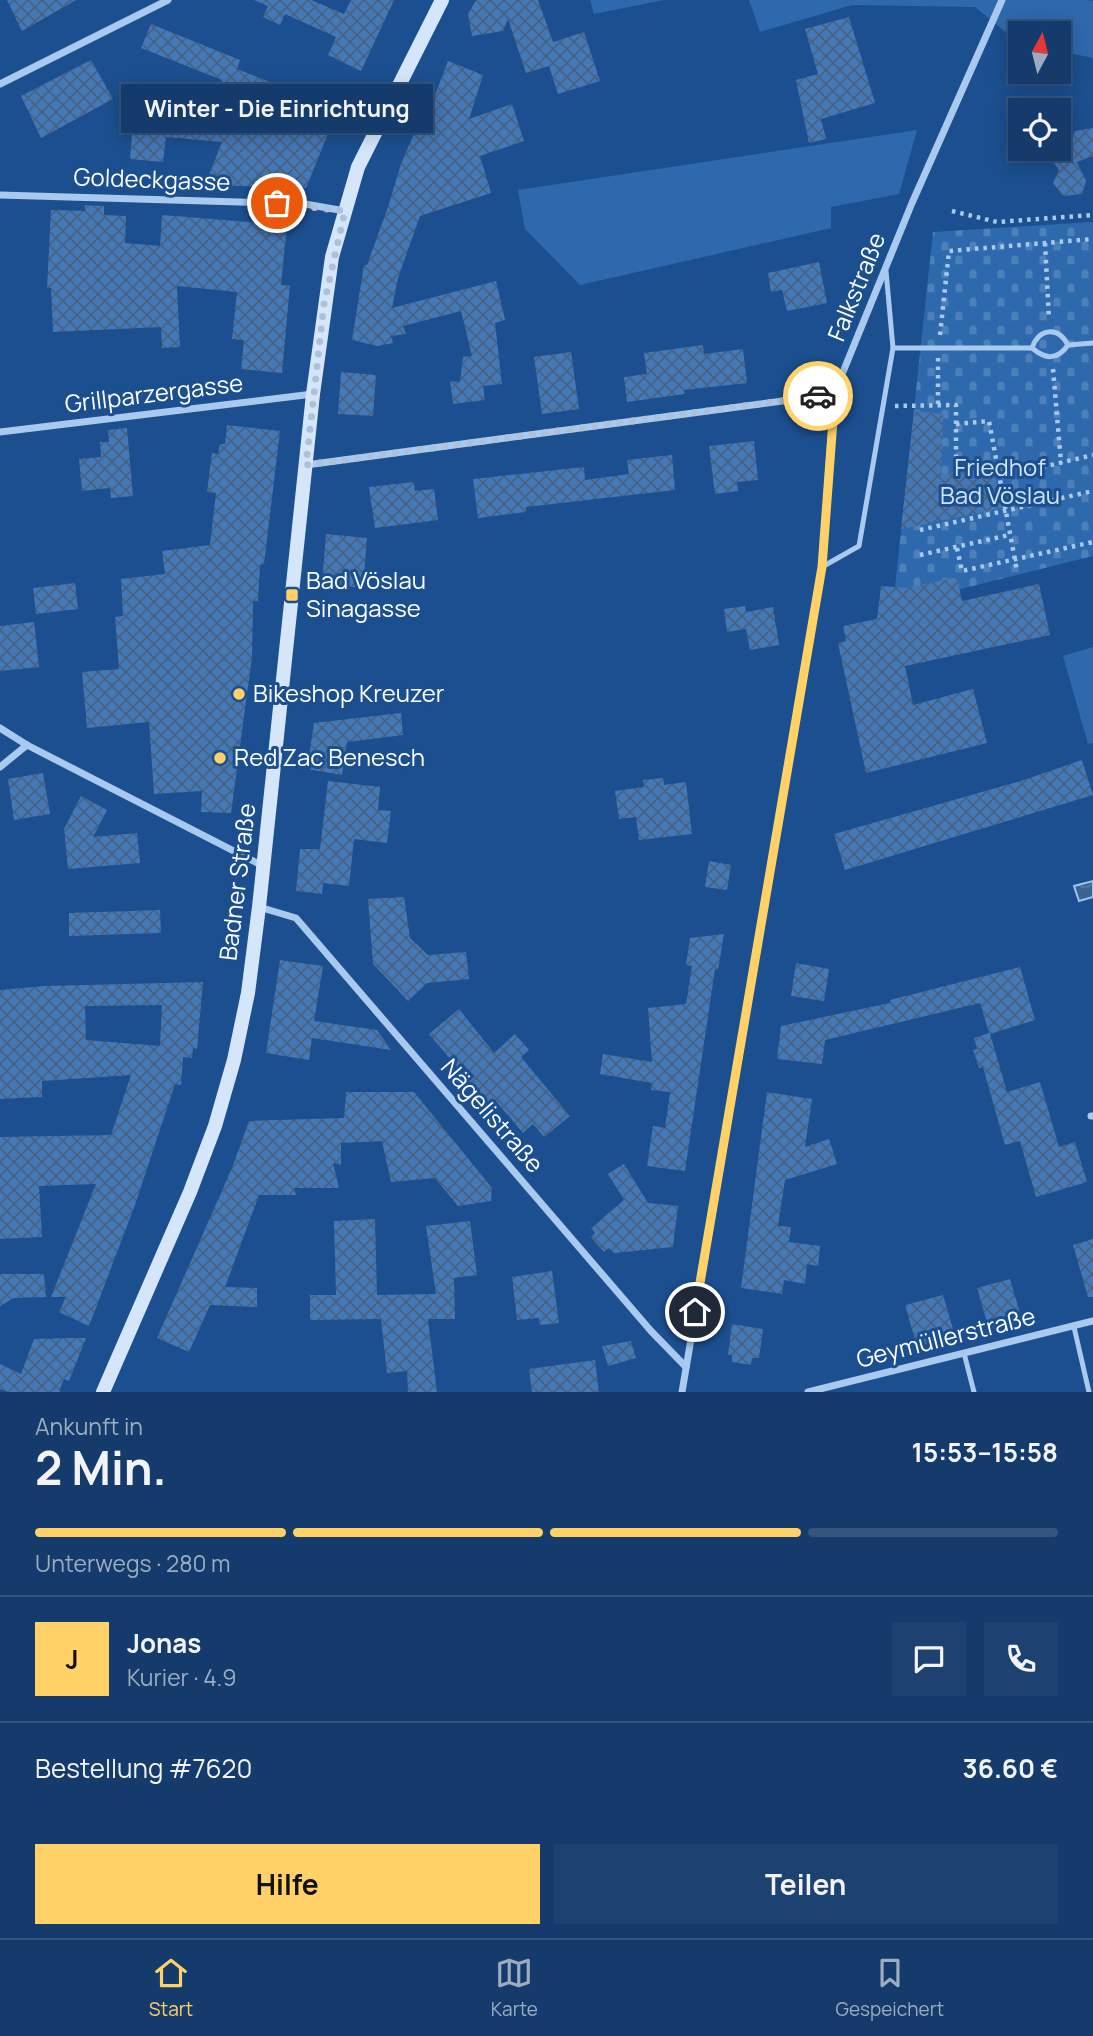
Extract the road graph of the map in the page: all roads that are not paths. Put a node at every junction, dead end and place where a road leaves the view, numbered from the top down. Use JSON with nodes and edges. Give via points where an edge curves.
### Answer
{"nodes":[{"id":1,"x":168,"y":0,"type":"edge"},
{"id":2,"x":442,"y":0,"type":"edge"},
{"id":3,"x":1002,"y":0,"type":"edge"},
{"id":4,"x":0,"y":84,"type":"edge"},
{"id":5,"x":0,"y":195,"type":"edge"},
{"id":6,"x":345,"y":211,"type":"junction"},
{"id":7,"x":886,"y":268,"type":"junction"},
{"id":8,"x":1093,"y":343,"type":"edge"},
{"id":9,"x":1068,"y":345,"type":"junction"},
{"id":10,"x":893,"y":348,"type":"junction"},
{"id":11,"x":1032,"y":348,"type":"junction"},
{"id":12,"x":313,"y":394,"type":"junction"},
{"id":13,"x":835,"y":394,"type":"junction"},
{"id":14,"x":1,"y":432,"type":"edge"},
{"id":15,"x":306,"y":465,"type":"junction"},
{"id":16,"x":822,"y":567,"type":"junction"},
{"id":17,"x":0,"y":728,"type":"edge"},
{"id":18,"x":27,"y":745,"type":"junction"},
{"id":19,"x":0,"y":767,"type":"edge"},
{"id":20,"x":263,"y":866,"type":"junction"},
{"id":21,"x":259,"y":907,"type":"junction"},
{"id":22,"x":1093,"y":1321,"type":"edge"},
{"id":23,"x":1073,"y":1327,"type":"junction"},
{"id":24,"x":964,"y":1353,"type":"junction"},
{"id":25,"x":686,"y":1367,"type":"junction"},
{"id":26,"x":103,"y":1392,"type":"edge"},
{"id":27,"x":682,"y":1392,"type":"edge"},
{"id":28,"x":808,"y":1392,"type":"edge"},
{"id":29,"x":974,"y":1392,"type":"edge"},
{"id":30,"x":1089,"y":1392,"type":"edge"}],
"edges":[{"from":1,"to":4,"type":"street"},
{"from":2,"to":6,"type":"street","name":"Badner Straße","via":[[377,125]]},
{"from":3,"to":7,"type":"street","name":"Falkstraße"},
{"from":5,"to":6,"type":"street","name":"Goldeckgasse","via":[[305,204]]},
{"from":6,"to":12,"type":"street","name":"Badner Straße","via":[[324,304]]},
{"from":7,"to":10,"type":"lane"},
{"from":7,"to":13,"type":"street","name":"Falkstraße"},
{"from":8,"to":9,"type":"lane"},
{"from":9,"to":11,"type":"lane","via":[[1052,357]]},
{"from":9,"to":11,"type":"lane","via":[[1063,336],[1049,332],[1035,339]]},
{"from":10,"to":11,"type":"lane"},
{"from":10,"to":16,"type":"lane","via":[[859,546]]},
{"from":12,"to":14,"type":"street","name":"Grillparzergasse"},
{"from":12,"to":15,"type":"street","name":"Badner Straße"},
{"from":13,"to":15,"type":"street"},
{"from":13,"to":16,"type":"street","name":"Falkstraße"},
{"from":15,"to":20,"type":"street","name":"Badner Straße"},
{"from":16,"to":25,"type":"street","name":"Falkstraße"},
{"from":17,"to":18,"type":"street"},
{"from":18,"to":19,"type":"street"},
{"from":18,"to":20,"type":"street"},
{"from":20,"to":21,"type":"street","name":"Badner Straße"},
{"from":21,"to":25,"type":"street","name":"Nägelistraße","via":[[296,918],[650,1331]]},
{"from":21,"to":26,"type":"street","name":"Badner Straße","via":[[245,1007],[215,1126]]},
{"from":22,"to":23,"type":"street","name":"Geymüllerstraße"},
{"from":23,"to":24,"type":"street","name":"Geymüllerstraße"},
{"from":23,"to":30,"type":"lane"},
{"from":24,"to":28,"type":"street","name":"Geymüllerstraße"},
{"from":24,"to":29,"type":"lane"},
{"from":25,"to":27,"type":"street","name":"Falkstraße"}]}
